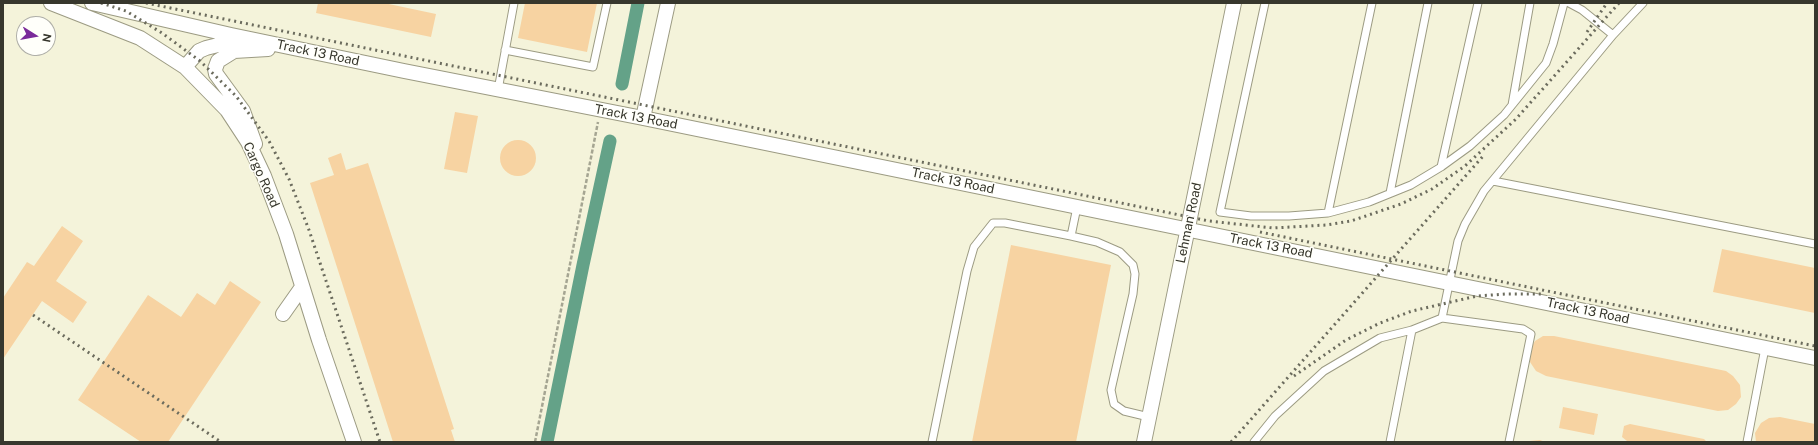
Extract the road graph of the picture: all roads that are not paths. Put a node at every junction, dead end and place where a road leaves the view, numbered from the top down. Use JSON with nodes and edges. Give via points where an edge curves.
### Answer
{"nodes":[{"id":1,"x":51,"y":3,"type":"edge"},
{"id":2,"x":92,"y":3,"type":"edge"},
{"id":3,"x":514,"y":3,"type":"edge"},
{"id":4,"x":607,"y":3,"type":"edge"},
{"id":5,"x":668,"y":3,"type":"edge"},
{"id":6,"x":1234,"y":3,"type":"edge"},
{"id":7,"x":1265,"y":3,"type":"edge"},
{"id":8,"x":1372,"y":3,"type":"edge"},
{"id":9,"x":1428,"y":3,"type":"edge"},
{"id":10,"x":1478,"y":3,"type":"edge"},
{"id":11,"x":1530,"y":3,"type":"edge"},
{"id":12,"x":1564,"y":3,"type":"edge"},
{"id":13,"x":1569,"y":3,"type":"edge"},
{"id":14,"x":1644,"y":3,"type":"edge"},
{"id":15,"x":1613,"y":35,"type":"junction"},
{"id":16,"x":283,"y":49,"type":"junction"},
{"id":17,"x":300,"y":50,"type":"junction"},
{"id":18,"x":505,"y":50,"type":"junction"},
{"id":19,"x":185,"y":67,"type":"junction"},
{"id":20,"x":498,"y":90,"type":"junction"},
{"id":21,"x":1512,"y":105,"type":"junction"},
{"id":22,"x":644,"y":118,"type":"junction"},
{"id":23,"x":1441,"y":167,"type":"junction"},
{"id":24,"x":263,"y":173,"type":"junction"},
{"id":25,"x":1493,"y":181,"type":"junction"},
{"id":26,"x":1390,"y":193,"type":"junction"},
{"id":27,"x":1077,"y":207,"type":"junction"},
{"id":28,"x":1328,"y":213,"type":"junction"},
{"id":29,"x":1188,"y":230,"type":"junction"},
{"id":30,"x":1071,"y":236,"type":"junction"},
{"id":31,"x":1815,"y":244,"type":"edge"},
{"id":32,"x":1448,"y":282,"type":"junction"},
{"id":33,"x":302,"y":286,"type":"junction"},
{"id":34,"x":283,"y":314,"type":"dead end"},
{"id":35,"x":1442,"y":318,"type":"junction"},
{"id":36,"x":1412,"y":330,"type":"junction"},
{"id":37,"x":1765,"y":348,"type":"junction"},
{"id":38,"x":1815,"y":358,"type":"edge"},
{"id":39,"x":1149,"y":417,"type":"junction"},
{"id":40,"x":354,"y":442,"type":"edge"},
{"id":41,"x":932,"y":442,"type":"edge"},
{"id":42,"x":1144,"y":442,"type":"edge"},
{"id":43,"x":1254,"y":442,"type":"edge"},
{"id":44,"x":1390,"y":442,"type":"edge"},
{"id":45,"x":1509,"y":442,"type":"edge"},
{"id":46,"x":1747,"y":442,"type":"edge"}],
"edges":[{"from":1,"to":19,"type":"street","name":"Cargo Road","via":[[140,38]]},
{"from":2,"to":17,"type":"street","name":"Track 13 Road"},
{"from":3,"to":18,"type":"lane"},
{"from":4,"to":18,"type":"lane","via":[[593,67]]},
{"from":5,"to":22,"type":"street"},
{"from":6,"to":29,"type":"street","name":"Lehman Road"},
{"from":7,"to":28,"type":"lane","via":[[1220,212],[1251,216]]},
{"from":8,"to":28,"type":"lane"},
{"from":9,"to":26,"type":"lane"},
{"from":10,"to":23,"type":"lane"},
{"from":11,"to":21,"type":"lane"},
{"from":12,"to":21,"type":"lane","via":[[1546,63]]},
{"from":13,"to":15,"type":"lane"},
{"from":14,"to":15,"type":"lane"},
{"from":15,"to":25,"type":"lane"},
{"from":16,"to":17,"type":"street"},
{"from":16,"to":19,"type":"street","via":[[230,45],[206,48],[199,51]]},
{"from":16,"to":24,"type":"street","via":[[234,51],[218,61],[215,69],[243,111],[256,144]]},
{"from":17,"to":20,"type":"street","name":"Track 13 Road"},
{"from":18,"to":20,"type":"lane"},
{"from":19,"to":24,"type":"street","name":"Cargo Road","via":[[227,110],[248,142]]},
{"from":20,"to":22,"type":"street","name":"Track 13 Road"},
{"from":21,"to":23,"type":"lane","via":[[1470,146]]},
{"from":22,"to":27,"type":"street","name":"Track 13 Road"},
{"from":23,"to":26,"type":"lane"},
{"from":24,"to":33,"type":"street","name":"Cargo Road"},
{"from":25,"to":31,"type":"lane"},
{"from":25,"to":32,"type":"lane","via":[[1469,217],[1458,241]]},
{"from":26,"to":28,"type":"lane","via":[[1369,202]]},
{"from":27,"to":29,"type":"street","name":"Track 13 Road"},
{"from":27,"to":30,"type":"lane"},
{"from":29,"to":32,"type":"street","name":"Track 13 Road"},
{"from":29,"to":39,"type":"street","name":"Lehman Road"},
{"from":30,"to":39,"type":"lane","via":[[1097,242],[1120,252],[1133,265],[1133,294],[1111,390],[1114,404],[1124,411]]},
{"from":30,"to":41,"type":"lane","via":[[993,223],[974,247]]},
{"from":32,"to":35,"type":"lane"},
{"from":32,"to":37,"type":"street","name":"Track 13 Road"},
{"from":33,"to":34,"type":"street"},
{"from":33,"to":40,"type":"street","name":"Cargo Road"},
{"from":35,"to":36,"type":"lane"},
{"from":35,"to":45,"type":"lane","via":[[1523,328],[1531,334]]},
{"from":36,"to":43,"type":"lane","via":[[1380,338],[1324,371],[1275,416]]},
{"from":36,"to":44,"type":"lane"},
{"from":37,"to":38,"type":"street","name":"Track 13 Road"},
{"from":37,"to":46,"type":"lane"},
{"from":39,"to":42,"type":"street","name":"Lehman Road"}]}
